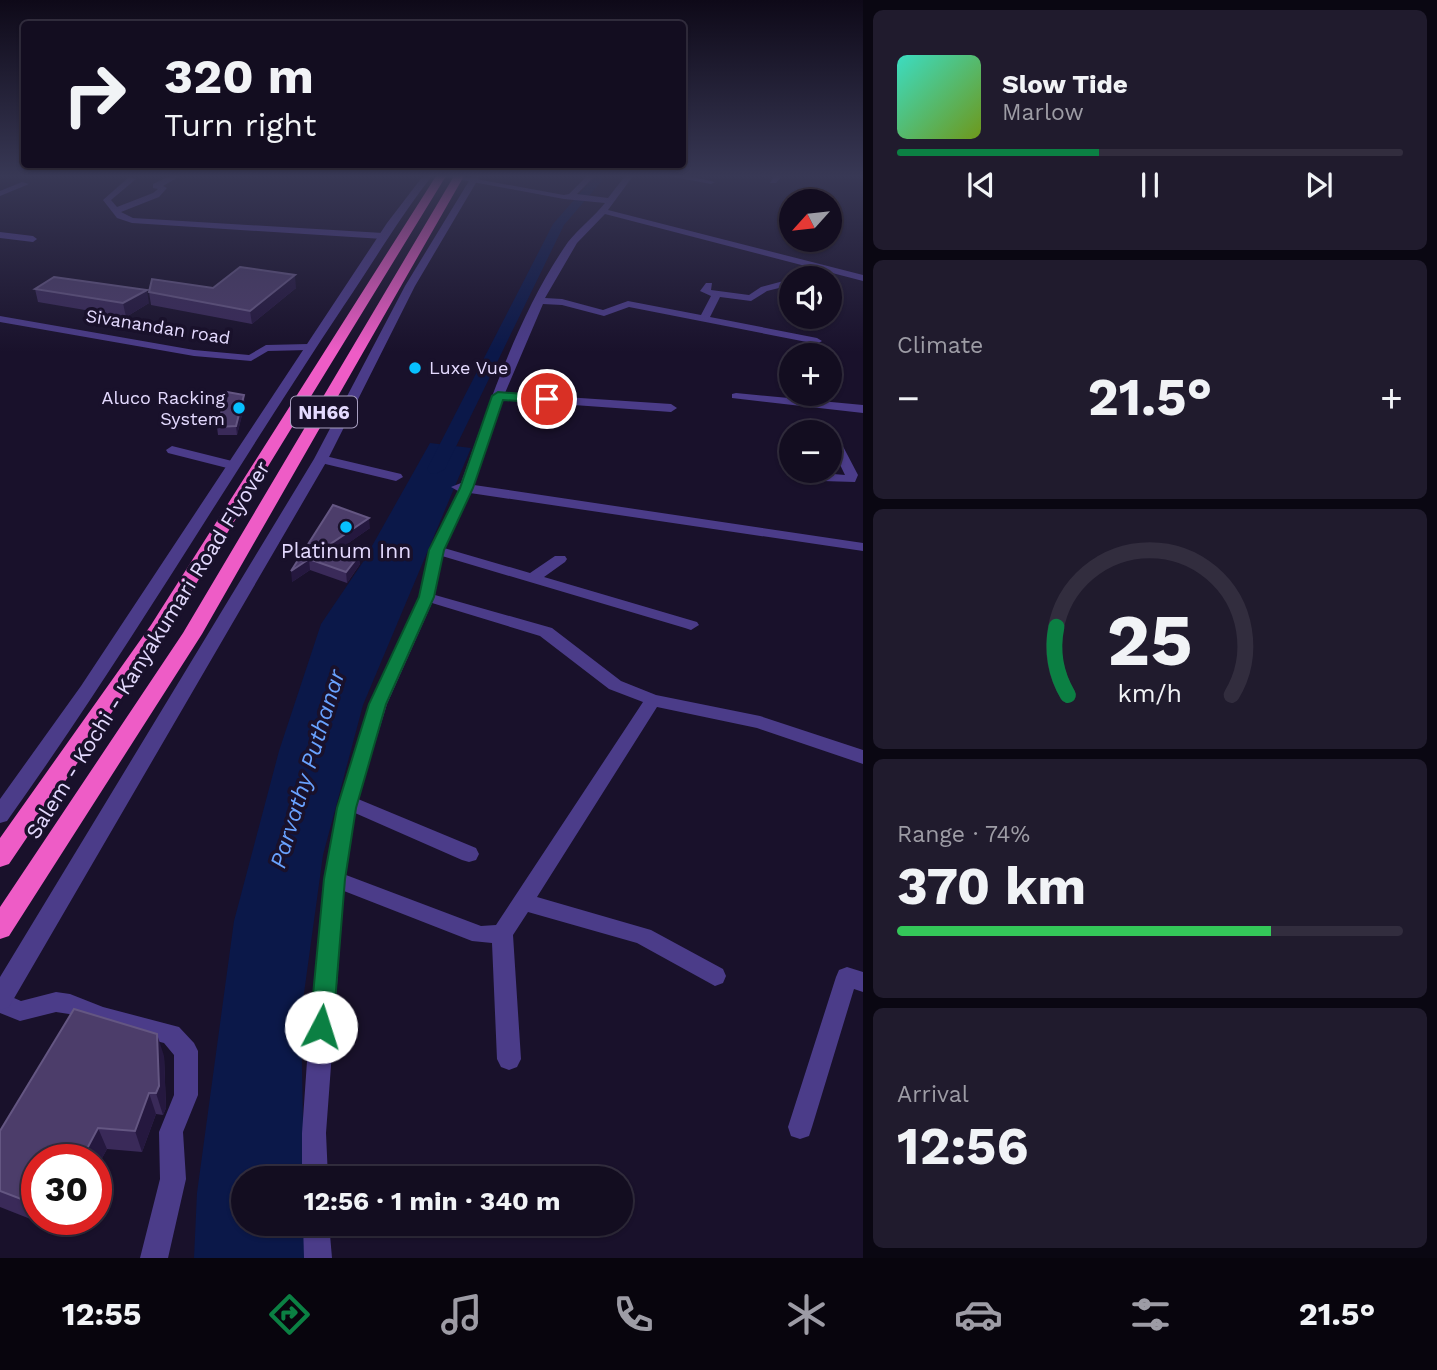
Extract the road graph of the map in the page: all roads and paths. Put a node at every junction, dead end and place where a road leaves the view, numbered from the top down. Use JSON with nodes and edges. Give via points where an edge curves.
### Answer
{"nodes":[{"id":1,"x":0,"y":235,"type":"edge"},
{"id":2,"x":360,"y":235,"type":"edge"},
{"id":3,"x":406,"y":235,"type":"edge"},
{"id":4,"x":432,"y":235,"type":"edge"},
{"id":5,"x":437,"y":235,"type":"edge"},
{"id":6,"x":580,"y":235,"type":"edge"},
{"id":7,"x":706,"y":235,"type":"edge"},
{"id":8,"x":383,"y":236,"type":"joint"},
{"id":9,"x":33,"y":239,"type":"dead end"},
{"id":10,"x":813,"y":266,"type":"edge"},
{"id":11,"x":842,"y":273,"type":"edge"},
{"id":12,"x":863,"y":278,"type":"edge"},
{"id":13,"x":779,"y":285,"type":"edge"},
{"id":14,"x":540,"y":301,"type":"junction"},
{"id":15,"x":0,"y":319,"type":"edge"},
{"id":16,"x":704,"y":319,"type":"junction"},
{"id":17,"x":817,"y":341,"type":"dead end"},
{"id":18,"x":309,"y":347,"type":"junction"},
{"id":19,"x":498,"y":396,"type":"junction"},
{"id":20,"x":736,"y":396,"type":"dead end"},
{"id":21,"x":779,"y":400,"type":"edge"},
{"id":22,"x":834,"y":406,"type":"edge"},
{"id":23,"x":671,"y":408,"type":"dead end"},
{"id":24,"x":863,"y":409,"type":"edge"},
{"id":25,"x":173,"y":450,"type":"dead end"},
{"id":26,"x":842,"y":456,"type":"edge"},
{"id":27,"x":321,"y":460,"type":"junction"},
{"id":28,"x":231,"y":466,"type":"junction"},
{"id":29,"x":396,"y":477,"type":"dead end"},
{"id":30,"x":842,"y":478,"type":"edge"},
{"id":31,"x":462,"y":488,"type":"junction"},
{"id":32,"x":863,"y":547,"type":"edge"},
{"id":33,"x":436,"y":550,"type":"junction"},
{"id":34,"x":560,"y":559,"type":"dead end"},
{"id":35,"x":533,"y":578,"type":"junction"},
{"id":36,"x":427,"y":597,"type":"junction"},
{"id":37,"x":691,"y":625,"type":"dead end"},
{"id":38,"x":653,"y":700,"type":"junction"},
{"id":39,"x":863,"y":757,"type":"edge"},
{"id":40,"x":348,"y":802,"type":"junction"},
{"id":41,"x":0,"y":815,"type":"edge"},
{"id":42,"x":469,"y":854,"type":"dead end"},
{"id":43,"x":0,"y":857,"type":"edge"},
{"id":44,"x":335,"y":879,"type":"junction"},
{"id":45,"x":523,"y":902,"type":"junction"},
{"id":46,"x":0,"y":928,"type":"edge"},
{"id":47,"x":502,"y":934,"type":"junction"},
{"id":48,"x":715,"y":976,"type":"dead end"},
{"id":49,"x":863,"y":982,"type":"edge"},
{"id":50,"x":0,"y":1000,"type":"edge"},
{"id":51,"x":509,"y":1059,"type":"dead end"},
{"id":52,"x":800,"y":1127,"type":"dead end"},
{"id":53,"x":315,"y":1166,"type":"edge"},
{"id":54,"x":317,"y":1236,"type":"edge"},
{"id":55,"x":154,"y":1258,"type":"edge"},
{"id":56,"x":318,"y":1258,"type":"edge"}],
"edges":[{"from":1,"to":9,"type":"street"},
{"from":2,"to":8,"type":"street"},
{"from":3,"to":43,"type":"highway","name":"Salem - Kochi - Kanyakumari Road Flyover","number":"NH66","via":[[159,628]]},
{"from":4,"to":46,"type":"highway","name":"Salem - Kochi - Kanyakumari Road Flyover","number":"NH66","via":[[192,634]]},
{"from":5,"to":27,"type":"street"},
{"from":6,"to":14,"type":"street"},
{"from":7,"to":10,"type":"street"},
{"from":8,"to":18,"type":"street"},
{"from":11,"to":12,"type":"street"},
{"from":13,"to":16,"type":"street","via":[[751,298],[713,290]]},
{"from":14,"to":16,"type":"street","via":[[604,313],[628,304]]},
{"from":14,"to":19,"type":"street"},
{"from":15,"to":18,"type":"street","name":"Sivanandan road","via":[[194,353],[251,358],[266,348]]},
{"from":16,"to":17,"type":"street"},
{"from":18,"to":28,"type":"street"},
{"from":19,"to":23,"type":"street"},
{"from":19,"to":31,"type":"street"},
{"from":20,"to":21,"type":"street"},
{"from":22,"to":24,"type":"street"},
{"from":25,"to":28,"type":"street"},
{"from":26,"to":30,"type":"street","via":[[852,475]]},
{"from":27,"to":29,"type":"street"},
{"from":27,"to":50,"type":"street"},
{"from":28,"to":41,"type":"street","via":[[151,595]]},
{"from":31,"to":32,"type":"street"},
{"from":31,"to":33,"type":"street"},
{"from":33,"to":35,"type":"street"},
{"from":33,"to":36,"type":"street"},
{"from":34,"to":35,"type":"street"},
{"from":35,"to":37,"type":"street"},
{"from":36,"to":38,"type":"street","via":[[547,632],[615,685]]},
{"from":36,"to":40,"type":"street","via":[[378,704]]},
{"from":38,"to":39,"type":"street","via":[[760,722]]},
{"from":38,"to":45,"type":"street"},
{"from":40,"to":42,"type":"street"},
{"from":40,"to":44,"type":"street"},
{"from":44,"to":47,"type":"street","via":[[480,936]]},
{"from":44,"to":53,"type":"street"},
{"from":45,"to":47,"type":"street"},
{"from":45,"to":48,"type":"street","via":[[643,936]]},
{"from":47,"to":51,"type":"street"},
{"from":49,"to":52,"type":"street","via":[[847,977]]},
{"from":50,"to":55,"type":"street","via":[[20,1012],[56,1002],[70,1004],[171,1034],[186,1051],[186,1095],[171,1132],[173,1179]]},
{"from":54,"to":56,"type":"street"}]}
